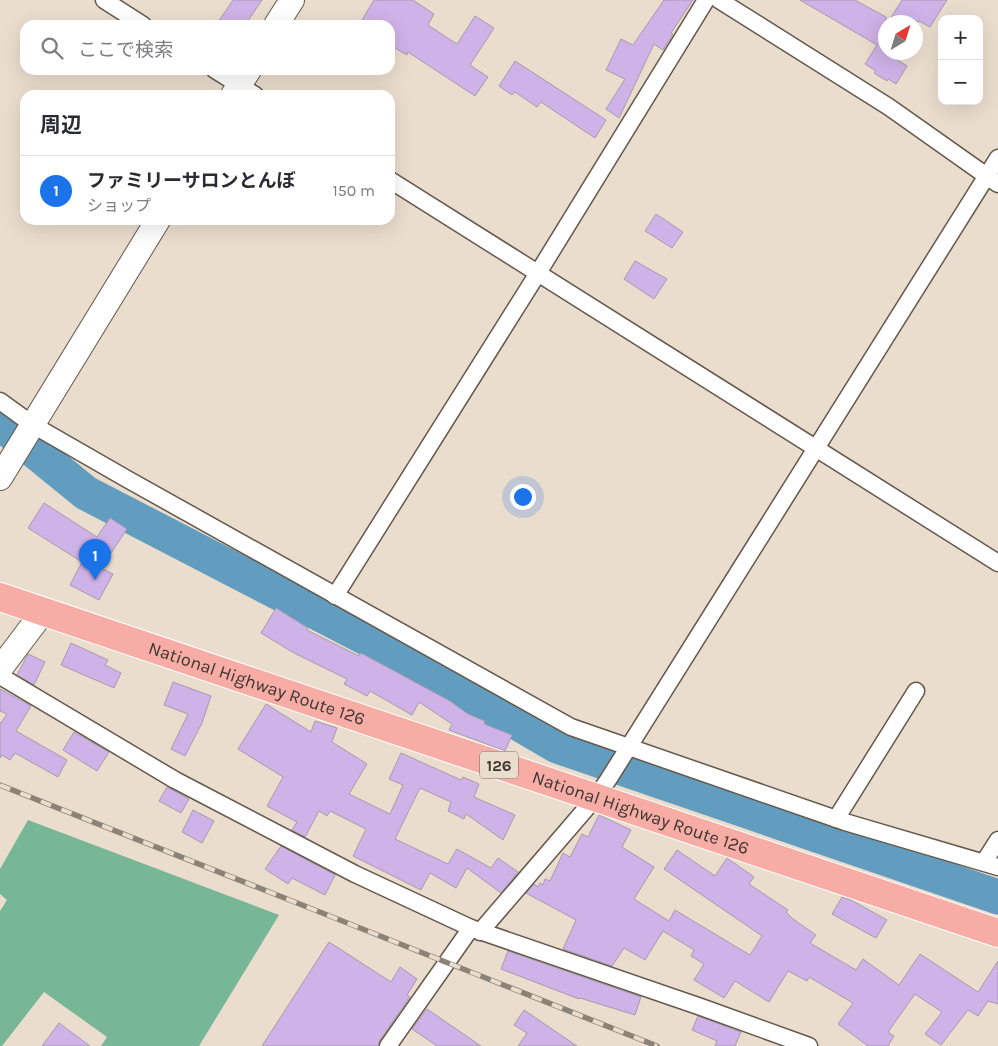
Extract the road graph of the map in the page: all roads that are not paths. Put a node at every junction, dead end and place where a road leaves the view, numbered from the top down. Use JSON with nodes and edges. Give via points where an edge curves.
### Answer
{"nodes":[{"id":1,"x":104,"y":0,"type":"edge"},
{"id":2,"x":292,"y":0,"type":"edge"},
{"id":3,"x":706,"y":0,"type":"edge"},
{"id":4,"x":719,"y":0,"type":"edge"},
{"id":5,"x":135,"y":20,"type":"edge"},
{"id":6,"x":279,"y":20,"type":"edge"},
{"id":7,"x":224,"y":75,"type":"edge"},
{"id":8,"x":244,"y":86,"type":"edge"},
{"id":9,"x":998,"y":158,"type":"edge"},
{"id":10,"x":992,"y":180,"type":"edge"},
{"id":11,"x":395,"y":183,"type":"edge"},
{"id":12,"x":155,"y":225,"type":"edge"},
{"id":13,"x":538,"y":273,"type":"junction"},
{"id":14,"x":0,"y":401,"type":"edge"},
{"id":15,"x":33,"y":425,"type":"junction"},
{"id":16,"x":817,"y":448,"type":"junction"},
{"id":17,"x":0,"y":478,"type":"edge"},
{"id":18,"x":998,"y":563,"type":"edge"},
{"id":19,"x":334,"y":596,"type":"junction"},
{"id":20,"x":0,"y":597,"type":"edge"},
{"id":21,"x":42,"y":612,"type":"junction"},
{"id":22,"x":0,"y":669,"type":"edge"},
{"id":23,"x":0,"y":676,"type":"edge"},
{"id":24,"x":916,"y":691,"type":"dead end"},
{"id":25,"x":629,"y":747,"type":"junction"},
{"id":26,"x":602,"y":789,"type":"junction"},
{"id":27,"x":836,"y":819,"type":"junction"},
{"id":28,"x":998,"y":840,"type":"edge"},
{"id":29,"x":991,"y":864,"type":"edge"},
{"id":30,"x":476,"y":930,"type":"junction"},
{"id":31,"x":998,"y":933,"type":"edge"},
{"id":32,"x":388,"y":1046,"type":"edge"},
{"id":33,"x":809,"y":1046,"type":"edge"}],
"edges":[{"from":1,"to":5,"type":"street"},
{"from":2,"to":6,"type":"street"},
{"from":3,"to":13,"type":"street"},
{"from":4,"to":10,"type":"street","via":[[889,107]]},
{"from":7,"to":8,"type":"street"},
{"from":9,"to":10,"type":"street"},
{"from":10,"to":16,"type":"street"},
{"from":11,"to":13,"type":"street"},
{"from":12,"to":15,"type":"street"},
{"from":13,"to":16,"type":"street"},
{"from":13,"to":19,"type":"street"},
{"from":14,"to":15,"type":"street"},
{"from":15,"to":17,"type":"street"},
{"from":15,"to":19,"type":"street"},
{"from":16,"to":18,"type":"street"},
{"from":16,"to":25,"type":"street"},
{"from":19,"to":25,"type":"street","via":[[571,727]]},
{"from":20,"to":21,"type":"highway","name":"National Highway Route 126","number":"126"},
{"from":21,"to":22,"type":"street"},
{"from":21,"to":26,"type":"highway","name":"National Highway Route 126","number":"126"},
{"from":23,"to":30,"type":"street","via":[[175,780],[356,874]]},
{"from":24,"to":27,"type":"street"},
{"from":25,"to":26,"type":"street"},
{"from":25,"to":27,"type":"street"},
{"from":26,"to":30,"type":"street"},
{"from":26,"to":31,"type":"highway","name":"National Highway Route 126","number":"126"},
{"from":27,"to":29,"type":"street"},
{"from":28,"to":29,"type":"street"},
{"from":30,"to":32,"type":"street"},
{"from":30,"to":33,"type":"street"}]}
